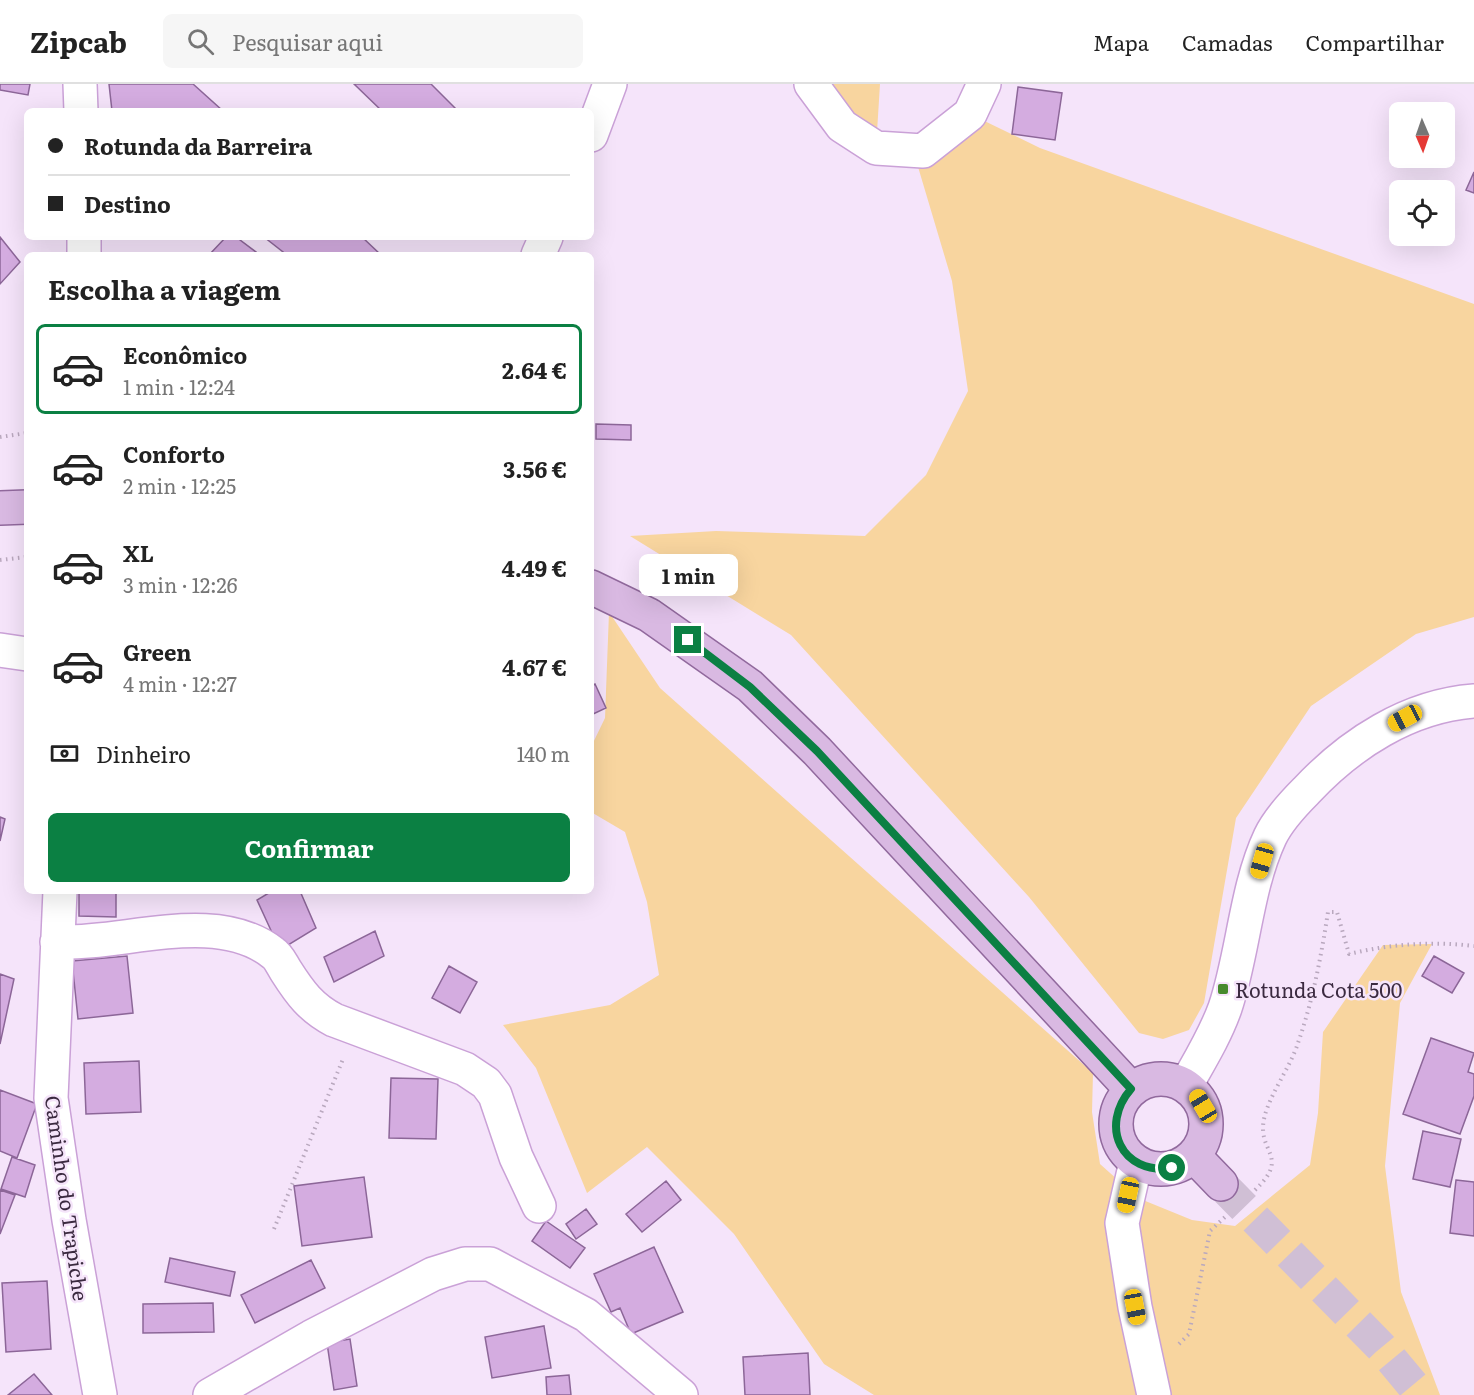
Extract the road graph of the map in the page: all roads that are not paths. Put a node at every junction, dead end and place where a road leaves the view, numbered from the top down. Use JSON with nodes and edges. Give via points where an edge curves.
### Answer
{"nodes":[{"id":1,"x":80,"y":84,"type":"edge"},
{"id":2,"x":610,"y":84,"type":"edge"},
{"id":3,"x":811,"y":84,"type":"edge"},
{"id":4,"x":984,"y":84,"type":"edge"},
{"id":5,"x":81,"y":108,"type":"edge"},
{"id":6,"x":594,"y":127,"type":"edge"},
{"id":7,"x":24,"y":507,"type":"edge"},
{"id":8,"x":0,"y":508,"type":"edge"},
{"id":9,"x":594,"y":588,"type":"edge"},
{"id":10,"x":0,"y":650,"type":"edge"},
{"id":11,"x":24,"y":654,"type":"edge"},
{"id":12,"x":1474,"y":701,"type":"edge"},
{"id":13,"x":60,"y":894,"type":"edge"},
{"id":14,"x":57,"y":942,"type":"junction"},
{"id":15,"x":1122,"y":1079,"type":"junction"},
{"id":16,"x":1186,"y":1085,"type":"junction"},
{"id":17,"x":1194,"y":1156,"type":"junction"},
{"id":18,"x":1136,"y":1162,"type":"junction"},
{"id":19,"x":1221,"y":1184,"type":"tunnel mouth"},
{"id":20,"x":539,"y":1206,"type":"dead end"},
{"id":21,"x":100,"y":1395,"type":"edge"},
{"id":22,"x":210,"y":1395,"type":"edge"},
{"id":23,"x":681,"y":1395,"type":"edge"},
{"id":24,"x":1154,"y":1395,"type":"edge"}],
"edges":[{"from":1,"to":5,"type":"street"},
{"from":2,"to":6,"type":"street"},
{"from":3,"to":4,"type":"street","via":[[842,126],[876,148],[923,151],[970,114]]},
{"from":7,"to":8,"type":"main road"},
{"from":9,"to":15,"type":"main road","via":[[649,615],[750,687],[817,751]]},
{"from":10,"to":11,"type":"street"},
{"from":12,"to":16,"type":"street","via":[[1405,718],[1366,739],[1331,765],[1292,805],[1270,837],[1225,1008]]},
{"from":13,"to":14,"type":"street","name":"Caminho do Trapiche"},
{"from":14,"to":20,"type":"street","via":[[86,943],[207,930],[253,939],[275,954],[300,994],[317,1011],[465,1069],[486,1083],[498,1102],[516,1157]]},
{"from":14,"to":21,"type":"street","name":"Caminho do Trapiche","via":[[51,1098]]},
{"from":15,"to":16,"type":"main road","via":[[1158,1078]]},
{"from":15,"to":18,"type":"main road","via":[[1122,1100],[1115,1126],[1125,1153]]},
{"from":16,"to":17,"type":"main road","via":[[1200,1100],[1206,1119],[1206,1132]]},
{"from":17,"to":18,"type":"main road","via":[[1184,1164],[1159,1170]]},
{"from":17,"to":19,"type":"main road"},
{"from":18,"to":24,"type":"street","via":[[1122,1223]]},
{"from":22,"to":23,"type":"street","via":[[433,1274],[465,1264],[490,1264],[586,1314]]}]}
